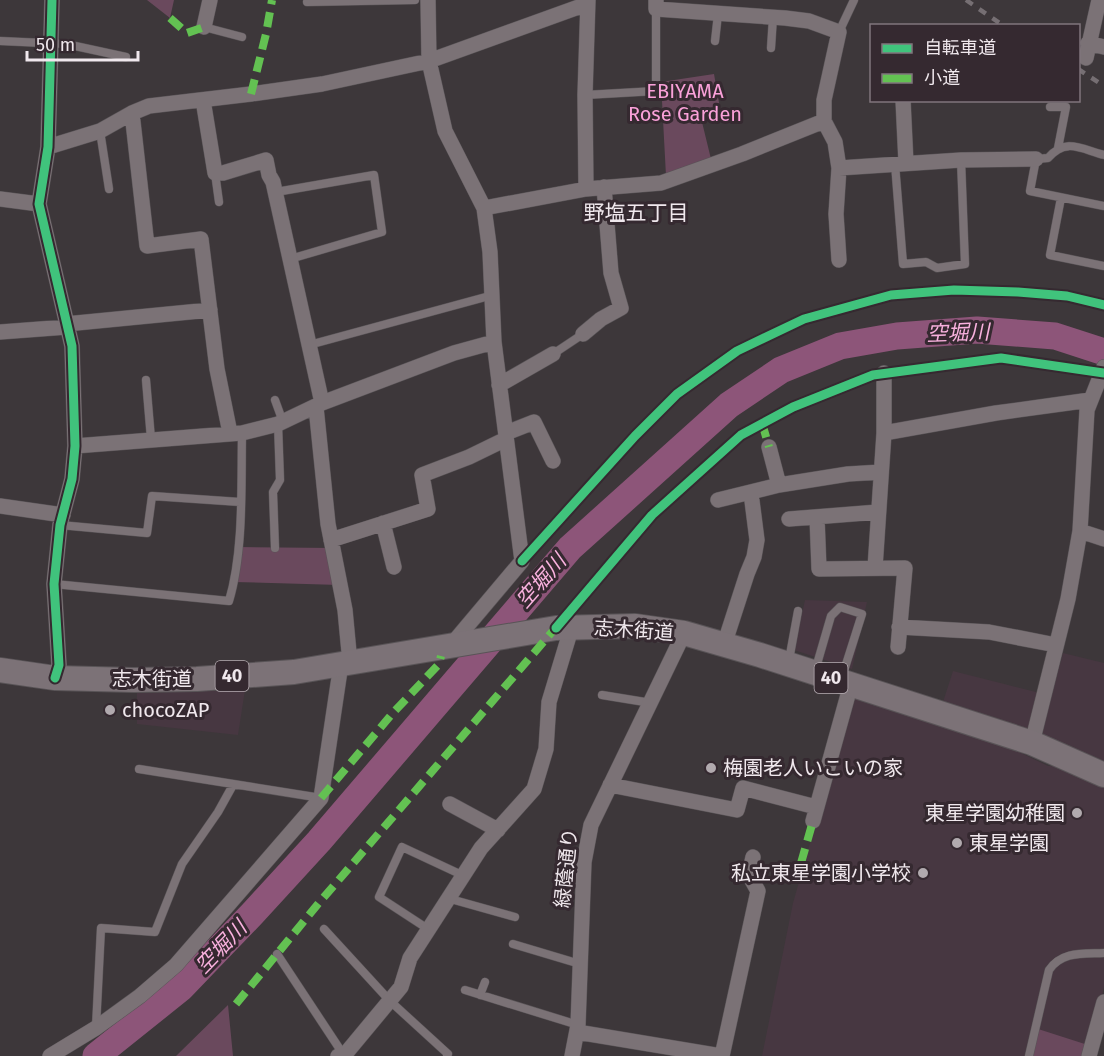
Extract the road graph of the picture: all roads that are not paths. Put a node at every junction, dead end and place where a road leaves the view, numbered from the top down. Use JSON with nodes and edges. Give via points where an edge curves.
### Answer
{"nodes":[{"id":1,"x":52,"y":0,"type":"edge"},
{"id":2,"x":210,"y":0,"type":"edge"},
{"id":3,"x":416,"y":0,"type":"edge"},
{"id":4,"x":428,"y":0,"type":"edge"},
{"id":5,"x":854,"y":0,"type":"edge"},
{"id":6,"x":1099,"y":0,"type":"edge"},
{"id":7,"x":308,"y":2,"type":"dead end"},
{"id":8,"x":587,"y":2,"type":"edge"},
{"id":9,"x":656,"y":5,"type":"edge"},
{"id":10,"x":718,"y":14,"type":"junction"},
{"id":11,"x":773,"y":17,"type":"junction"},
{"id":12,"x":204,"y":27,"type":"joint"},
{"id":13,"x":839,"y":32,"type":"junction"},
{"id":14,"x":242,"y":37,"type":"dead end"},
{"id":15,"x":0,"y":41,"type":"edge"},
{"id":16,"x":715,"y":41,"type":"dead end"},
{"id":17,"x":51,"y":44,"type":"junction"},
{"id":18,"x":1104,"y":47,"type":"edge"},
{"id":19,"x":771,"y":48,"type":"dead end"},
{"id":20,"x":126,"y":57,"type":"dead end"},
{"id":21,"x":429,"y":61,"type":"junction"},
{"id":22,"x":585,"y":95,"type":"junction"},
{"id":23,"x":203,"y":100,"type":"junction"},
{"id":24,"x":903,"y":102,"type":"edge"},
{"id":25,"x":1050,"y":107,"type":"dead end"},
{"id":26,"x":132,"y":113,"type":"junction"},
{"id":27,"x":824,"y":121,"type":"junction"},
{"id":28,"x":100,"y":131,"type":"junction"},
{"id":29,"x":48,"y":147,"type":"junction"},
{"id":30,"x":1058,"y":148,"type":"junction"},
{"id":31,"x":1104,"y":155,"type":"edge"},
{"id":32,"x":1036,"y":159,"type":"junction"},
{"id":33,"x":961,"y":160,"type":"junction"},
{"id":34,"x":900,"y":164,"type":"junction"},
{"id":35,"x":839,"y":168,"type":"junction"},
{"id":36,"x":215,"y":173,"type":"junction"},
{"id":37,"x":604,"y":187,"type":"junction"},
{"id":38,"x":109,"y":189,"type":"dead end"},
{"id":39,"x":586,"y":189,"type":"junction"},
{"id":40,"x":276,"y":192,"type":"junction"},
{"id":41,"x":1061,"y":198,"type":"junction"},
{"id":42,"x":0,"y":199,"type":"edge"},
{"id":43,"x":219,"y":202,"type":"dead end"},
{"id":44,"x":39,"y":204,"type":"junction"},
{"id":45,"x":1104,"y":206,"type":"edge"},
{"id":46,"x":484,"y":208,"type":"junction"},
{"id":47,"x":290,"y":259,"type":"junction"},
{"id":48,"x":839,"y":260,"type":"dead end"},
{"id":49,"x":1104,"y":266,"type":"edge"},
{"id":50,"x":494,"y":295,"type":"junction"},
{"id":51,"x":210,"y":310,"type":"junction"},
{"id":52,"x":67,"y":326,"type":"junction"},
{"id":53,"x":0,"y":332,"type":"edge"},
{"id":54,"x":582,"y":334,"type":"joint"},
{"id":55,"x":494,"y":342,"type":"junction"},
{"id":56,"x":309,"y":345,"type":"junction"},
{"id":57,"x":553,"y":354,"type":"joint"},
{"id":58,"x":1103,"y":371,"type":"edge"},
{"id":59,"x":884,"y":373,"type":"dead end"},
{"id":60,"x":146,"y":380,"type":"dead end"},
{"id":61,"x":499,"y":385,"type":"junction"},
{"id":62,"x":275,"y":400,"type":"dead end"},
{"id":63,"x":1090,"y":400,"type":"junction"},
{"id":64,"x":319,"y":405,"type":"junction"},
{"id":65,"x":281,"y":423,"type":"junction"},
{"id":66,"x":236,"y":433,"type":"junction"},
{"id":67,"x":884,"y":433,"type":"junction"},
{"id":68,"x":506,"y":436,"type":"junction"},
{"id":69,"x":151,"y":439,"type":"junction"},
{"id":70,"x":75,"y":446,"type":"junction"},
{"id":71,"x":769,"y":447,"type":"dead end"},
{"id":72,"x":553,"y":461,"type":"dead end"},
{"id":73,"x":881,"y":472,"type":"junction"},
{"id":74,"x":779,"y":485,"type":"junction"},
{"id":75,"x":751,"y":493,"type":"junction"},
{"id":76,"x":718,"y":500,"type":"dead end"},
{"id":77,"x":240,"y":502,"type":"junction"},
{"id":78,"x":0,"y":506,"type":"edge"},
{"id":79,"x":878,"y":512,"type":"junction"},
{"id":80,"x":818,"y":517,"type":"junction"},
{"id":81,"x":789,"y":519,"type":"dead end"},
{"id":82,"x":62,"y":520,"type":"junction"},
{"id":83,"x":383,"y":523,"type":"junction"},
{"id":84,"x":1080,"y":531,"type":"junction"},
{"id":85,"x":1104,"y":539,"type":"edge"},
{"id":86,"x":332,"y":540,"type":"junction"},
{"id":87,"x":275,"y":548,"type":"dead end"},
{"id":88,"x":394,"y":567,"type":"dead end"},
{"id":89,"x":875,"y":568,"type":"junction"},
{"id":90,"x":54,"y":584,"type":"junction"},
{"id":91,"x":798,"y":611,"type":"dead end"},
{"id":92,"x":572,"y":626,"type":"junction"},
{"id":93,"x":899,"y":627,"type":"junction"},
{"id":94,"x":684,"y":633,"type":"junction"},
{"id":95,"x":457,"y":643,"type":"junction"},
{"id":96,"x":724,"y":645,"type":"junction"},
{"id":97,"x":1056,"y":645,"type":"junction"},
{"id":98,"x":898,"y":647,"type":"dead end"},
{"id":99,"x":345,"y":664,"type":"junction"},
{"id":100,"x":788,"y":664,"type":"junction"},
{"id":101,"x":0,"y":670,"type":"edge"},
{"id":102,"x":814,"y":673,"type":"junction"},
{"id":103,"x":55,"y":678,"type":"junction"},
{"id":104,"x":846,"y":683,"type":"junction"},
{"id":105,"x":602,"y":695,"type":"dead end"},
{"id":106,"x":651,"y":703,"type":"junction"},
{"id":107,"x":1032,"y":743,"type":"junction"},
{"id":108,"x":139,"y":769,"type":"dead end"},
{"id":109,"x":1104,"y":775,"type":"edge"},
{"id":110,"x":233,"y":785,"type":"junction"},
{"id":111,"x":610,"y":785,"type":"junction"},
{"id":112,"x":321,"y":798,"type":"junction"},
{"id":113,"x":450,"y":804,"type":"dead end"},
{"id":114,"x":498,"y":830,"type":"junction"},
{"id":115,"x":753,"y":857,"type":"dead end"},
{"id":116,"x":462,"y":875,"type":"junction"},
{"id":117,"x":447,"y":898,"type":"junction"},
{"id":118,"x":515,"y":917,"type":"dead end"},
{"id":119,"x":324,"y":929,"type":"dead end"},
{"id":120,"x":428,"y":929,"type":"junction"},
{"id":121,"x":513,"y":944,"type":"dead end"},
{"id":122,"x":1104,"y":953,"type":"edge"},
{"id":123,"x":277,"y":954,"type":"dead end"},
{"id":124,"x":580,"y":964,"type":"junction"},
{"id":125,"x":484,"y":982,"type":"dead end"},
{"id":126,"x":465,"y":990,"type":"dead end"},
{"id":127,"x":480,"y":995,"type":"junction"},
{"id":128,"x":390,"y":1002,"type":"junction"},
{"id":129,"x":1104,"y":1002,"type":"edge"},
{"id":130,"x":96,"y":1028,"type":"junction"},
{"id":131,"x":578,"y":1028,"type":"junction"},
{"id":132,"x":342,"y":1055,"type":"edge"},
{"id":133,"x":50,"y":1056,"type":"edge"},
{"id":134,"x":447,"y":1056,"type":"edge"},
{"id":135,"x":572,"y":1056,"type":"edge"},
{"id":136,"x":722,"y":1056,"type":"edge"},
{"id":137,"x":1029,"y":1056,"type":"edge"},
{"id":138,"x":1089,"y":1056,"type":"edge"}],
"edges":[{"from":1,"to":17,"type":"street"},
{"from":2,"to":12,"type":"street"},
{"from":3,"to":7,"type":"lane"},
{"from":4,"to":21,"type":"street"},
{"from":5,"to":13,"type":"lane"},
{"from":6,"to":18,"type":"street","via":[[1087,51]]},
{"from":8,"to":21,"type":"street"},
{"from":8,"to":22,"type":"street"},
{"from":9,"to":10,"type":"street"},
{"from":9,"to":22,"type":"lane","via":[[656,91]]},
{"from":10,"to":11,"type":"street"},
{"from":10,"to":16,"type":"lane"},
{"from":11,"to":13,"type":"street","via":[[809,21]]},
{"from":11,"to":19,"type":"lane"},
{"from":12,"to":14,"type":"lane"},
{"from":13,"to":27,"type":"street","via":[[824,100]]},
{"from":15,"to":17,"type":"lane"},
{"from":17,"to":20,"type":"lane"},
{"from":17,"to":29,"type":"street"},
{"from":21,"to":23,"type":"street","via":[[322,84]]},
{"from":21,"to":46,"type":"street","via":[[446,131]]},
{"from":22,"to":39,"type":"street"},
{"from":23,"to":26,"type":"street","via":[[149,105]]},
{"from":23,"to":36,"type":"street"},
{"from":24,"to":34,"type":"street"},
{"from":25,"to":30,"type":"lane","via":[[1066,107]]},
{"from":26,"to":28,"type":"street"},
{"from":26,"to":51,"type":"street","via":[[147,246],[201,239]]},
{"from":27,"to":35,"type":"street","via":[[835,142]]},
{"from":27,"to":37,"type":"street","via":[[661,183]]},
{"from":28,"to":29,"type":"street"},
{"from":28,"to":38,"type":"lane"},
{"from":29,"to":44,"type":"street"},
{"from":30,"to":31,"type":"lane","via":[[1066,145]]},
{"from":30,"to":32,"type":"lane","via":[[1048,158]]},
{"from":32,"to":33,"type":"street"},
{"from":32,"to":41,"type":"lane","via":[[1030,191]]},
{"from":33,"to":34,"type":"street"},
{"from":33,"to":34,"type":"lane","via":[[965,264],[937,268],[926,262],[903,264]]},
{"from":34,"to":35,"type":"street"},
{"from":35,"to":48,"type":"street"},
{"from":36,"to":40,"type":"street","via":[[266,160]]},
{"from":36,"to":43,"type":"lane"},
{"from":37,"to":39,"type":"street"},
{"from":37,"to":54,"type":"street","via":[[611,273],[621,308]]},
{"from":39,"to":46,"type":"street"},
{"from":40,"to":47,"type":"street"},
{"from":40,"to":47,"type":"lane","via":[[374,176],[382,232]]},
{"from":41,"to":45,"type":"lane"},
{"from":41,"to":49,"type":"lane","via":[[1050,255]]},
{"from":42,"to":44,"type":"street"},
{"from":44,"to":52,"type":"street"},
{"from":46,"to":50,"type":"street"},
{"from":47,"to":56,"type":"street"},
{"from":50,"to":55,"type":"street"},
{"from":50,"to":56,"type":"lane"},
{"from":51,"to":52,"type":"street"},
{"from":51,"to":66,"type":"street","via":[[217,369]]},
{"from":52,"to":53,"type":"street"},
{"from":52,"to":70,"type":"street","via":[[72,346]]},
{"from":54,"to":57,"type":"lane"},
{"from":55,"to":61,"type":"street"},
{"from":55,"to":64,"type":"street","via":[[454,353]]},
{"from":56,"to":64,"type":"street"},
{"from":57,"to":61,"type":"street"},
{"from":58,"to":63,"type":"street"},
{"from":59,"to":67,"type":"street"},
{"from":60,"to":69,"type":"lane"},
{"from":61,"to":68,"type":"street"},
{"from":62,"to":65,"type":"lane"},
{"from":63,"to":67,"type":"street"},
{"from":63,"to":84,"type":"street"},
{"from":64,"to":65,"type":"street"},
{"from":64,"to":86,"type":"street"},
{"from":65,"to":66,"type":"street"},
{"from":65,"to":87,"type":"lane","via":[[280,480],[273,492]]},
{"from":66,"to":69,"type":"street"},
{"from":66,"to":77,"type":"lane"},
{"from":67,"to":73,"type":"street"},
{"from":68,"to":72,"type":"street","via":[[534,422]]},
{"from":68,"to":83,"type":"street","via":[[469,457],[422,475],[428,509]]},
{"from":68,"to":95,"type":"street","via":[[522,561]]},
{"from":69,"to":70,"type":"street"},
{"from":70,"to":82,"type":"street"},
{"from":71,"to":74,"type":"street"},
{"from":73,"to":74,"type":"street"},
{"from":73,"to":79,"type":"street"},
{"from":74,"to":75,"type":"street"},
{"from":75,"to":76,"type":"street"},
{"from":75,"to":96,"type":"street","via":[[756,549]]},
{"from":77,"to":82,"type":"lane","via":[[152,496],[147,533]]},
{"from":77,"to":90,"type":"lane","via":[[229,600]]},
{"from":78,"to":82,"type":"street"},
{"from":79,"to":80,"type":"street"},
{"from":79,"to":89,"type":"street"},
{"from":80,"to":81,"type":"street"},
{"from":80,"to":89,"type":"street","via":[[819,569]]},
{"from":82,"to":90,"type":"street"},
{"from":83,"to":86,"type":"street"},
{"from":83,"to":88,"type":"street"},
{"from":84,"to":85,"type":"street"},
{"from":84,"to":97,"type":"street"},
{"from":86,"to":99,"type":"street","via":[[345,610]]},
{"from":89,"to":93,"type":"street","via":[[905,568]]},
{"from":90,"to":103,"type":"street","via":[[59,665]]},
{"from":91,"to":100,"type":"lane"},
{"from":92,"to":94,"type":"main road","name":"志木街道","number":"40","via":[[635,626]]},
{"from":92,"to":95,"type":"main road","name":"志木街道","number":"40"},
{"from":92,"to":114,"type":"street","via":[[549,702],[546,749],[534,789]]},
{"from":93,"to":97,"type":"street","via":[[989,632]]},
{"from":93,"to":98,"type":"street"},
{"from":94,"to":96,"type":"main road","name":"志木街道","number":"40"},
{"from":94,"to":106,"type":"street","name":"緑蔭通り"},
{"from":95,"to":99,"type":"main road","name":"志木街道","number":"40"},
{"from":96,"to":100,"type":"main road","name":"志木街道","number":"40"},
{"from":97,"to":107,"type":"street"},
{"from":99,"to":103,"type":"main road","name":"志木街道","number":"40","via":[[197,679]]},
{"from":99,"to":112,"type":"street"},
{"from":100,"to":102,"type":"main road","name":"志木街道","number":"40"},
{"from":101,"to":103,"type":"main road","name":"志木街道","number":"40"},
{"from":102,"to":104,"type":"main road","name":"志木街道","number":"40"},
{"from":102,"to":104,"type":"lane","via":[[831,616],[840,607],[862,614]]},
{"from":104,"to":107,"type":"main road","name":"志木街道","number":"40"},
{"from":104,"to":111,"type":"street","via":[[814,814],[743,788],[737,810]]},
{"from":105,"to":106,"type":"lane"},
{"from":106,"to":111,"type":"street","name":"緑蔭通り"},
{"from":107,"to":109,"type":"main road","name":"志木街道","number":"40"},
{"from":108,"to":110,"type":"lane"},
{"from":110,"to":112,"type":"lane"},
{"from":110,"to":130,"type":"lane","via":[[182,864],[155,932],[100,928]]},
{"from":111,"to":124,"type":"street","name":"緑蔭通り","via":[[591,825],[584,862]]},
{"from":112,"to":130,"type":"street","via":[[176,965]]},
{"from":113,"to":114,"type":"street"},
{"from":114,"to":116,"type":"street"},
{"from":115,"to":136,"type":"street","via":[[750,875],[758,891]]},
{"from":116,"to":117,"type":"street"},
{"from":116,"to":120,"type":"lane","via":[[402,847],[379,897]]},
{"from":117,"to":118,"type":"lane"},
{"from":117,"to":120,"type":"street"},
{"from":119,"to":128,"type":"lane"},
{"from":120,"to":128,"type":"street"},
{"from":121,"to":124,"type":"lane"},
{"from":122,"to":137,"type":"lane","via":[[1068,955],[1049,970]]},
{"from":123,"to":132,"type":"lane"},
{"from":124,"to":131,"type":"street","name":"緑蔭通り"},
{"from":125,"to":127,"type":"lane"},
{"from":126,"to":127,"type":"lane"},
{"from":127,"to":131,"type":"lane"},
{"from":128,"to":132,"type":"street"},
{"from":128,"to":134,"type":"lane"},
{"from":129,"to":138,"type":"street"},
{"from":130,"to":133,"type":"street"},
{"from":131,"to":135,"type":"street","name":"緑蔭通り"},
{"from":131,"to":136,"type":"street"}]}
